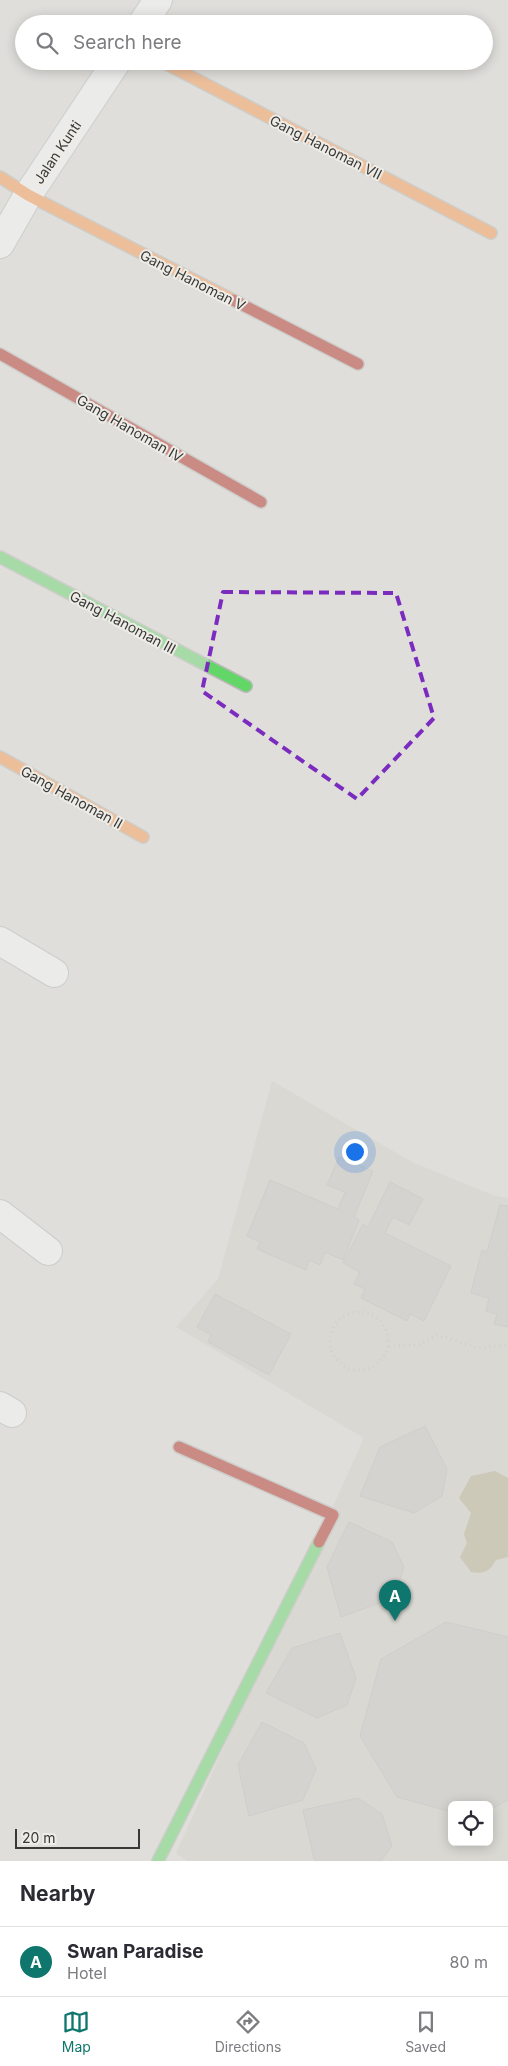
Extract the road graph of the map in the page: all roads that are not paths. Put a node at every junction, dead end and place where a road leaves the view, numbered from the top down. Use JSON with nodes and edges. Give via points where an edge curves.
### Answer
{"nodes":[{"id":1,"x":158,"y":0,"type":"edge"},
{"id":2,"x":148,"y":15,"type":"edge"},
{"id":3,"x":111,"y":70,"type":"edge"},
{"id":4,"x":178,"y":70,"type":"edge"},
{"id":5,"x":0,"y":177,"type":"edge"},
{"id":6,"x":28,"y":195,"type":"junction"},
{"id":7,"x":491,"y":233,"type":"dead end"},
{"id":8,"x":0,"y":244,"type":"edge"},
{"id":9,"x":0,"y":354,"type":"edge"},
{"id":10,"x":358,"y":364,"type":"dead end"},
{"id":11,"x":260,"y":502,"type":"dead end"},
{"id":12,"x":0,"y":557,"type":"edge"},
{"id":13,"x":246,"y":686,"type":"dead end"},
{"id":14,"x":0,"y":758,"type":"edge"},
{"id":15,"x":143,"y":837,"type":"dead end"},
{"id":16,"x":0,"y":941,"type":"edge"},
{"id":17,"x":54,"y":973,"type":"dead end"},
{"id":18,"x":0,"y":1214,"type":"edge"},
{"id":19,"x":48,"y":1251,"type":"dead end"},
{"id":20,"x":179,"y":1447,"type":"dead end"},
{"id":21,"x":158,"y":1861,"type":"edge"}],
"edges":[{"from":1,"to":2,"type":"street"},
{"from":3,"to":6,"type":"street","name":"Jalan Kunti"},
{"from":4,"to":7,"type":"street","name":"Gang Hanoman VII"},
{"from":5,"to":6,"type":"street","name":"Gang Hanoman V"},
{"from":6,"to":8,"type":"street","name":"Jalan Kunti"},
{"from":6,"to":10,"type":"street","name":"Gang Hanoman V"},
{"from":9,"to":11,"type":"street","name":"Gang Hanoman IV"},
{"from":12,"to":13,"type":"street","name":"Gang Hanoman III"},
{"from":14,"to":15,"type":"street","name":"Gang Hanoman II"},
{"from":16,"to":17,"type":"street"},
{"from":18,"to":19,"type":"street"},
{"from":20,"to":21,"type":"street","via":[[334,1515]]}]}
